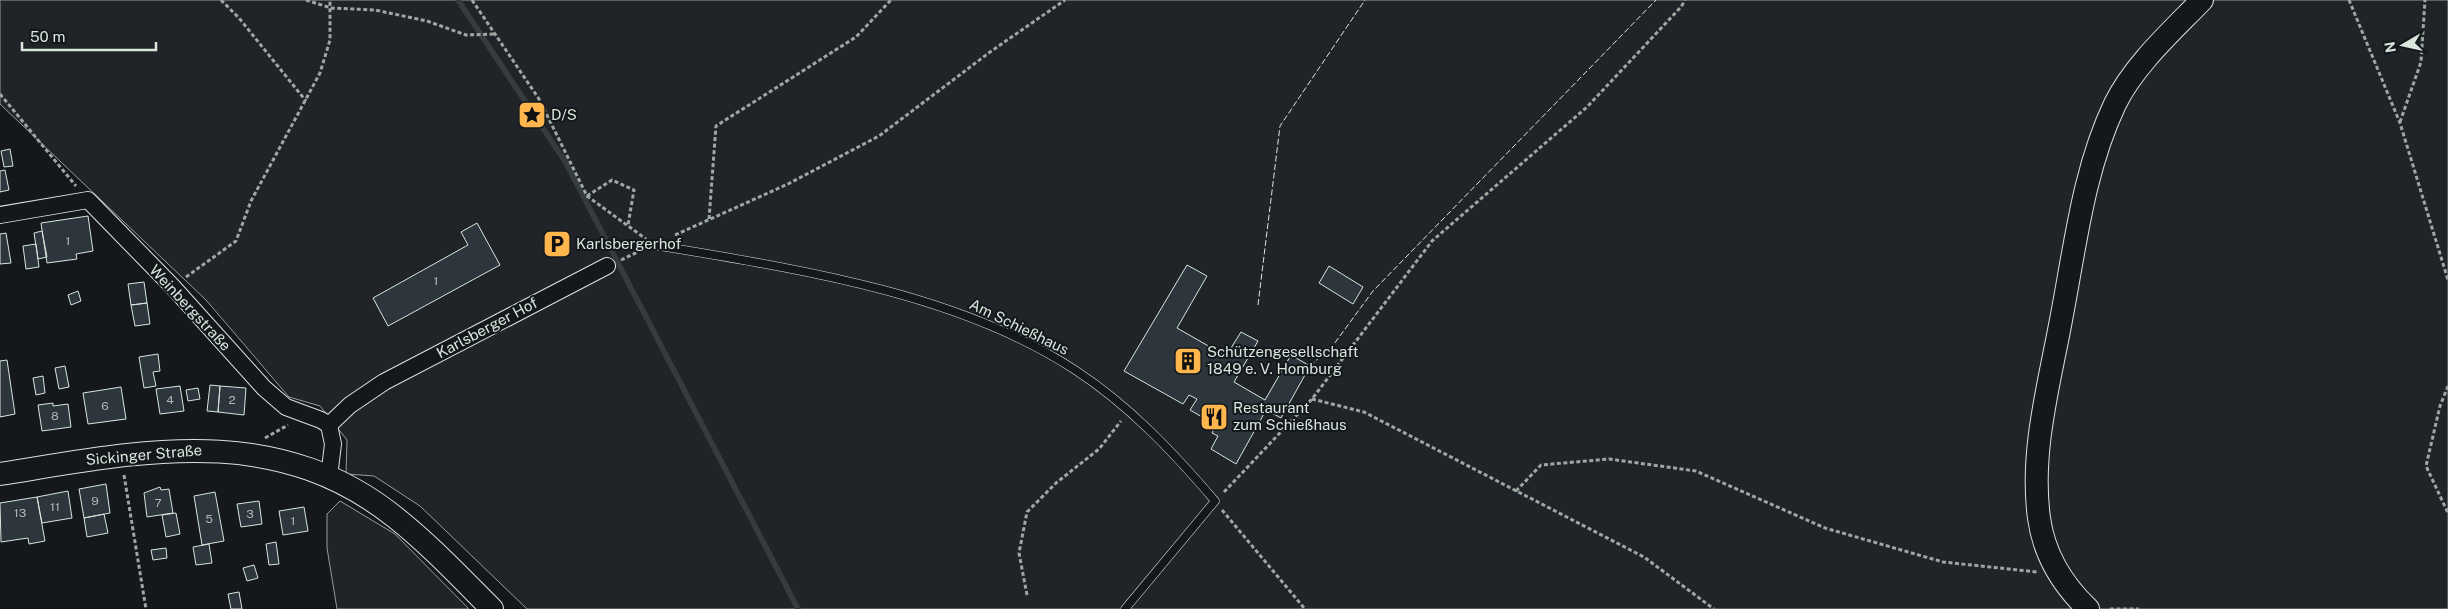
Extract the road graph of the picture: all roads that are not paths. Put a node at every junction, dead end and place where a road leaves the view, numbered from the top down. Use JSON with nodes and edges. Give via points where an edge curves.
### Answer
{"nodes":[{"id":1,"x":2202,"y":0,"type":"edge"},
{"id":2,"x":0,"y":215,"type":"edge"},
{"id":3,"x":654,"y":245,"type":"road end"},
{"id":4,"x":607,"y":266,"type":"road end"},
{"id":5,"x":329,"y":426,"type":"junction"},
{"id":6,"x":0,"y":474,"type":"edge"},
{"id":7,"x":329,"y":477,"type":"junction"},
{"id":8,"x":492,"y":609,"type":"edge"},
{"id":9,"x":1125,"y":609,"type":"edge"},
{"id":10,"x":2088,"y":609,"type":"edge"}],
"edges":[{"from":1,"to":10,"type":"main road","via":[[2133,76],[2116,102],[2087,185],[2037,453],[2036,487],[2046,548],[2058,574]]},
{"from":2,"to":5,"type":"street","name":"Weinbergstraße","via":[[88,200],[173,287],[264,388],[286,407]]},
{"from":3,"to":9,"type":"lane","name":"Am Schießhaus","via":[[825,276],[947,308],[1017,338],[1075,370],[1129,411],[1179,459],[1215,502]]},
{"from":4,"to":5,"type":"street","name":"Karlsberger Hof","via":[[384,382],[350,405]]},
{"from":5,"to":7,"type":"street","via":[[333,444]]},
{"from":6,"to":7,"type":"main road","name":"Sickinger Straße","via":[[121,454],[176,450],[238,452],[288,463]]},
{"from":7,"to":8,"type":"main road","name":"Sickinger Straße","via":[[395,517]]}]}
